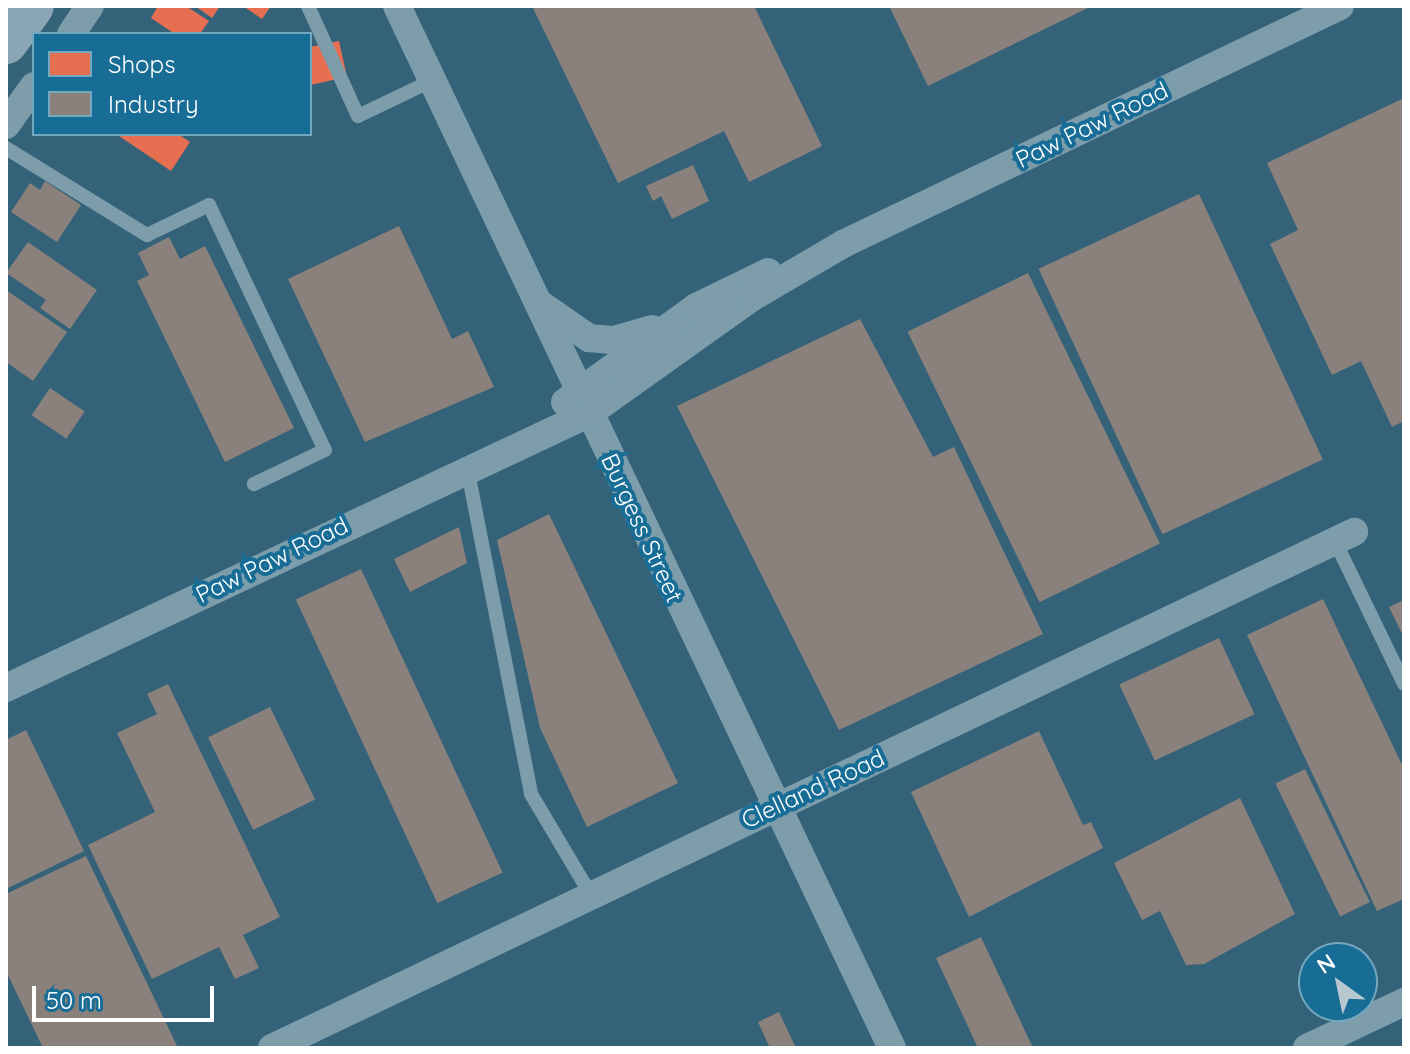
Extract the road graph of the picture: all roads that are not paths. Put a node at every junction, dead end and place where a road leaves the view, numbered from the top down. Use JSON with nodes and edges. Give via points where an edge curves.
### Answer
{"nodes":[{"id":1,"x":32,"y":6,"type":"edge"},
{"id":2,"x":90,"y":6,"type":"edge"},
{"id":3,"x":308,"y":6,"type":"edge"},
{"id":4,"x":397,"y":6,"type":"edge"},
{"id":5,"x":1293,"y":6,"type":"edge"},
{"id":6,"x":1340,"y":6,"type":"edge"},
{"id":7,"x":72,"y":32,"type":"edge"},
{"id":8,"x":1282,"y":33,"type":"junction"},
{"id":9,"x":6,"y":42,"type":"edge"},
{"id":10,"x":431,"y":81,"type":"junction"},
{"id":11,"x":32,"y":89,"type":"edge"},
{"id":12,"x":6,"y":125,"type":"edge"},
{"id":13,"x":6,"y":148,"type":"edge"},
{"id":14,"x":843,"y":244,"type":"junction"},
{"id":15,"x":523,"y":280,"type":"junction"},
{"id":16,"x":696,"y":307,"type":"junction"},
{"id":17,"x":582,"y":402,"type":"junction"},
{"id":18,"x":467,"y":466,"type":"junction"},
{"id":19,"x":254,"y":484,"type":"dead end"},
{"id":20,"x":1345,"y":536,"type":"joint"},
{"id":21,"x":1404,"y":684,"type":"edge"},
{"id":22,"x":6,"y":688,"type":"edge"},
{"id":23,"x":773,"y":808,"type":"junction"},
{"id":24,"x":591,"y":895,"type":"junction"},
{"id":25,"x":1404,"y":1002,"type":"edge"},
{"id":26,"x":272,"y":1048,"type":"edge"},
{"id":27,"x":892,"y":1048,"type":"edge"},
{"id":28,"x":1307,"y":1048,"type":"edge"}],
"edges":[{"from":1,"to":9,"type":"highway"},
{"from":2,"to":7,"type":"street"},
{"from":3,"to":10,"type":"lane","via":[[358,116]]},
{"from":4,"to":10,"type":"street","name":"Burgess Street"},
{"from":5,"to":8,"type":"street"},
{"from":6,"to":8,"type":"street","name":"Paw Paw Road"},
{"from":8,"to":14,"type":"street","name":"Paw Paw Road"},
{"from":10,"to":15,"type":"street","name":"Burgess Street"},
{"from":11,"to":12,"type":"street"},
{"from":13,"to":19,"type":"lane","via":[[147,235],[209,205],[325,450]]},
{"from":14,"to":16,"type":"street","name":"Paw Paw Road"},
{"from":14,"to":17,"type":"street","name":"Paw Paw Road"},
{"from":15,"to":16,"type":"street","via":[[554,319],[595,339],[638,335]]},
{"from":15,"to":17,"type":"street","name":"Burgess Street"},
{"from":16,"to":17,"type":"street","name":"Paw Paw Road"},
{"from":17,"to":18,"type":"street","name":"Paw Paw Road","via":[[539,432]]},
{"from":17,"to":23,"type":"street","name":"Burgess Street"},
{"from":18,"to":22,"type":"street","name":"Paw Paw Road"},
{"from":18,"to":24,"type":"lane","via":[[531,794]]},
{"from":20,"to":21,"type":"lane"},
{"from":20,"to":23,"type":"street","name":"Clelland Road"},
{"from":23,"to":24,"type":"street","name":"Clelland Road"},
{"from":23,"to":27,"type":"street","name":"Burgess Street"},
{"from":24,"to":26,"type":"street","name":"Clelland Road"},
{"from":25,"to":28,"type":"street"}]}
